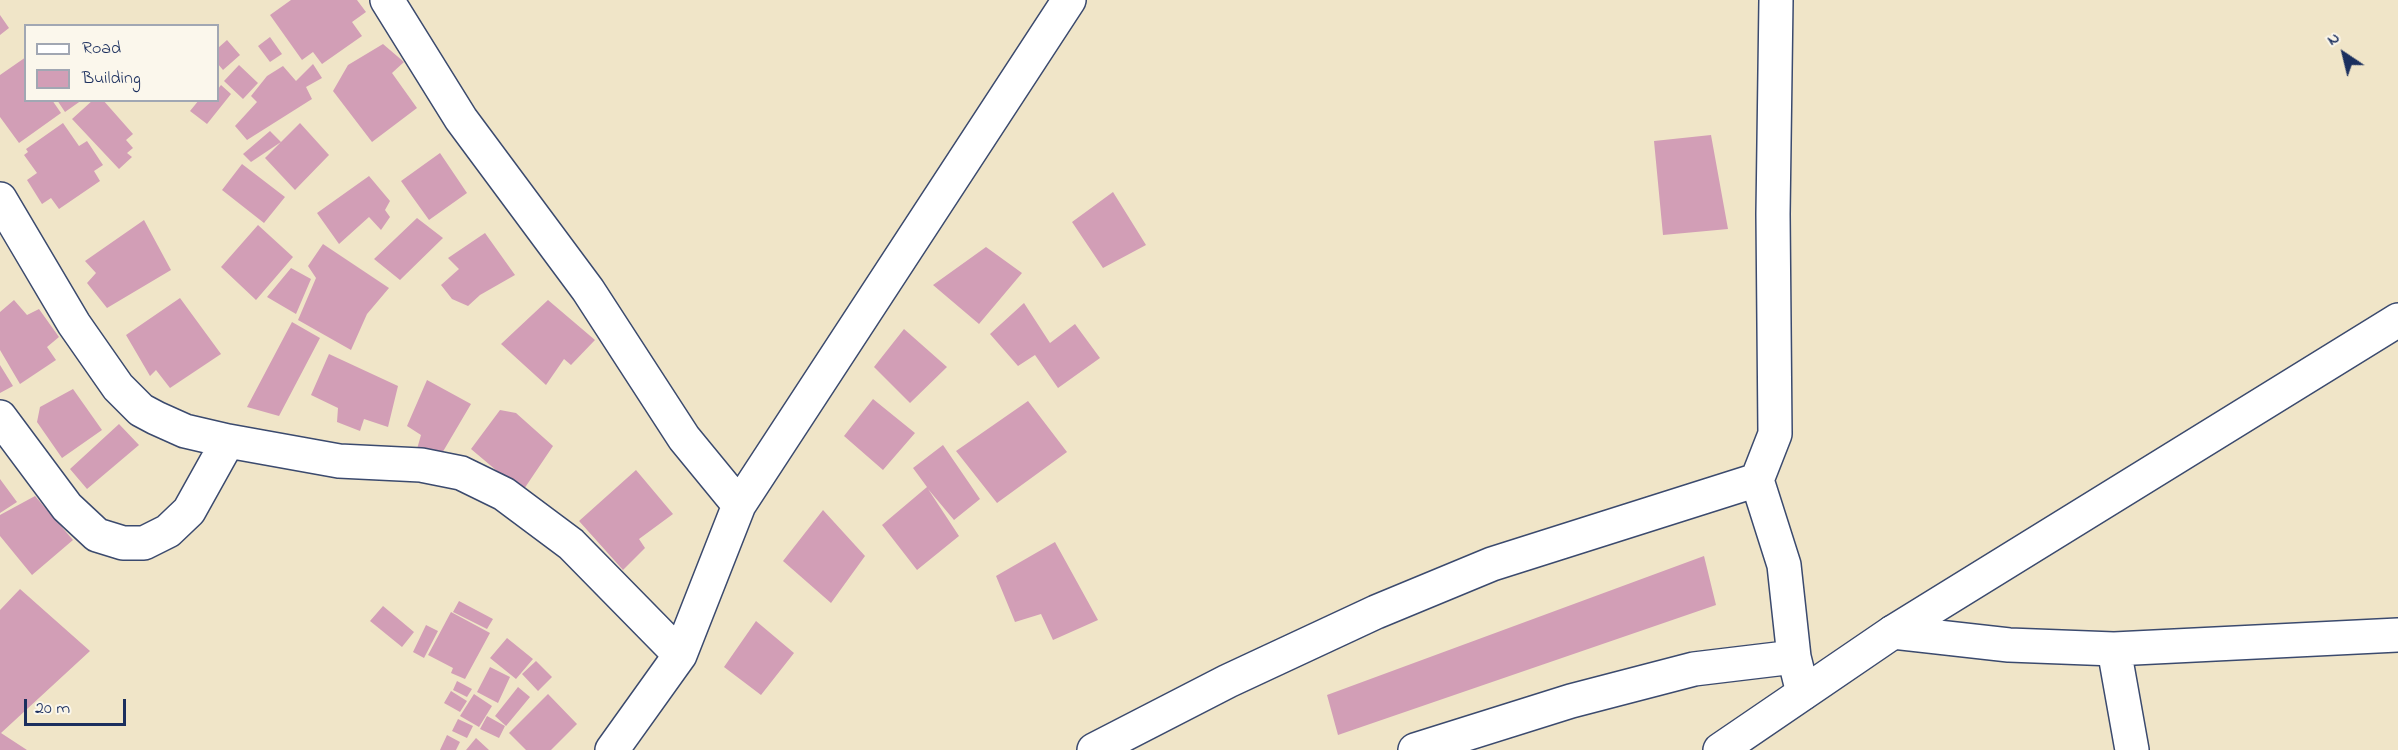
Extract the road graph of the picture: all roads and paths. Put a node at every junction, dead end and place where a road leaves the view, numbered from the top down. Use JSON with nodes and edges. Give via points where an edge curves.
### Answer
{"nodes":[{"id":1,"x":387,"y":0,"type":"edge"},
{"id":2,"x":1776,"y":0,"type":"edge"},
{"id":3,"x":1065,"y":2,"type":"edge"},
{"id":4,"x":0,"y":199,"type":"edge"},
{"id":5,"x":2398,"y":320,"type":"edge"},
{"id":6,"x":0,"y":417,"type":"edge"},
{"id":7,"x":228,"y":441,"type":"junction"},
{"id":8,"x":1757,"y":480,"type":"junction"},
{"id":9,"x":739,"y":505,"type":"junction"},
{"id":10,"x":1893,"y":632,"type":"junction"},
{"id":11,"x":2398,"y":635,"type":"edge"},
{"id":12,"x":2114,"y":649,"type":"junction"},
{"id":13,"x":680,"y":655,"type":"junction"},
{"id":14,"x":1794,"y":657,"type":"junction"},
{"id":15,"x":1803,"y":693,"type":"junction"},
{"id":16,"x":612,"y":750,"type":"edge"},
{"id":17,"x":1094,"y":750,"type":"edge"},
{"id":18,"x":1415,"y":750,"type":"edge"},
{"id":19,"x":1720,"y":750,"type":"edge"},
{"id":20,"x":2132,"y":750,"type":"edge"}],
"edges":[{"from":1,"to":9,"type":"main road","via":[[460,119],[588,291],[684,438]]},
{"from":2,"to":8,"type":"main road","via":[[1786,215],[1775,434]]},
{"from":3,"to":9,"type":"main road"},
{"from":4,"to":7,"type":"main road","via":[[74,324],[118,387],[141,410],[156,418]]},
{"from":5,"to":10,"type":"main road"},
{"from":6,"to":7,"type":"main road","via":[[67,507],[97,535],[123,543],[144,543],[168,531],[189,511]]},
{"from":7,"to":13,"type":"main road","via":[[339,461],[421,465],[461,473],[504,494],[571,544]]},
{"from":8,"to":14,"type":"main road","via":[[1784,565]]},
{"from":8,"to":17,"type":"main road","via":[[1492,564],[1376,612]]},
{"from":9,"to":13,"type":"main road"},
{"from":10,"to":12,"type":"main road","via":[[2009,645]]},
{"from":10,"to":15,"type":"main road"},
{"from":11,"to":12,"type":"main road"},
{"from":12,"to":20,"type":"main road"},
{"from":13,"to":16,"type":"main road"},
{"from":14,"to":15,"type":"main road"},
{"from":14,"to":18,"type":"main road","via":[[1694,669]]},
{"from":15,"to":19,"type":"main road"}]}
